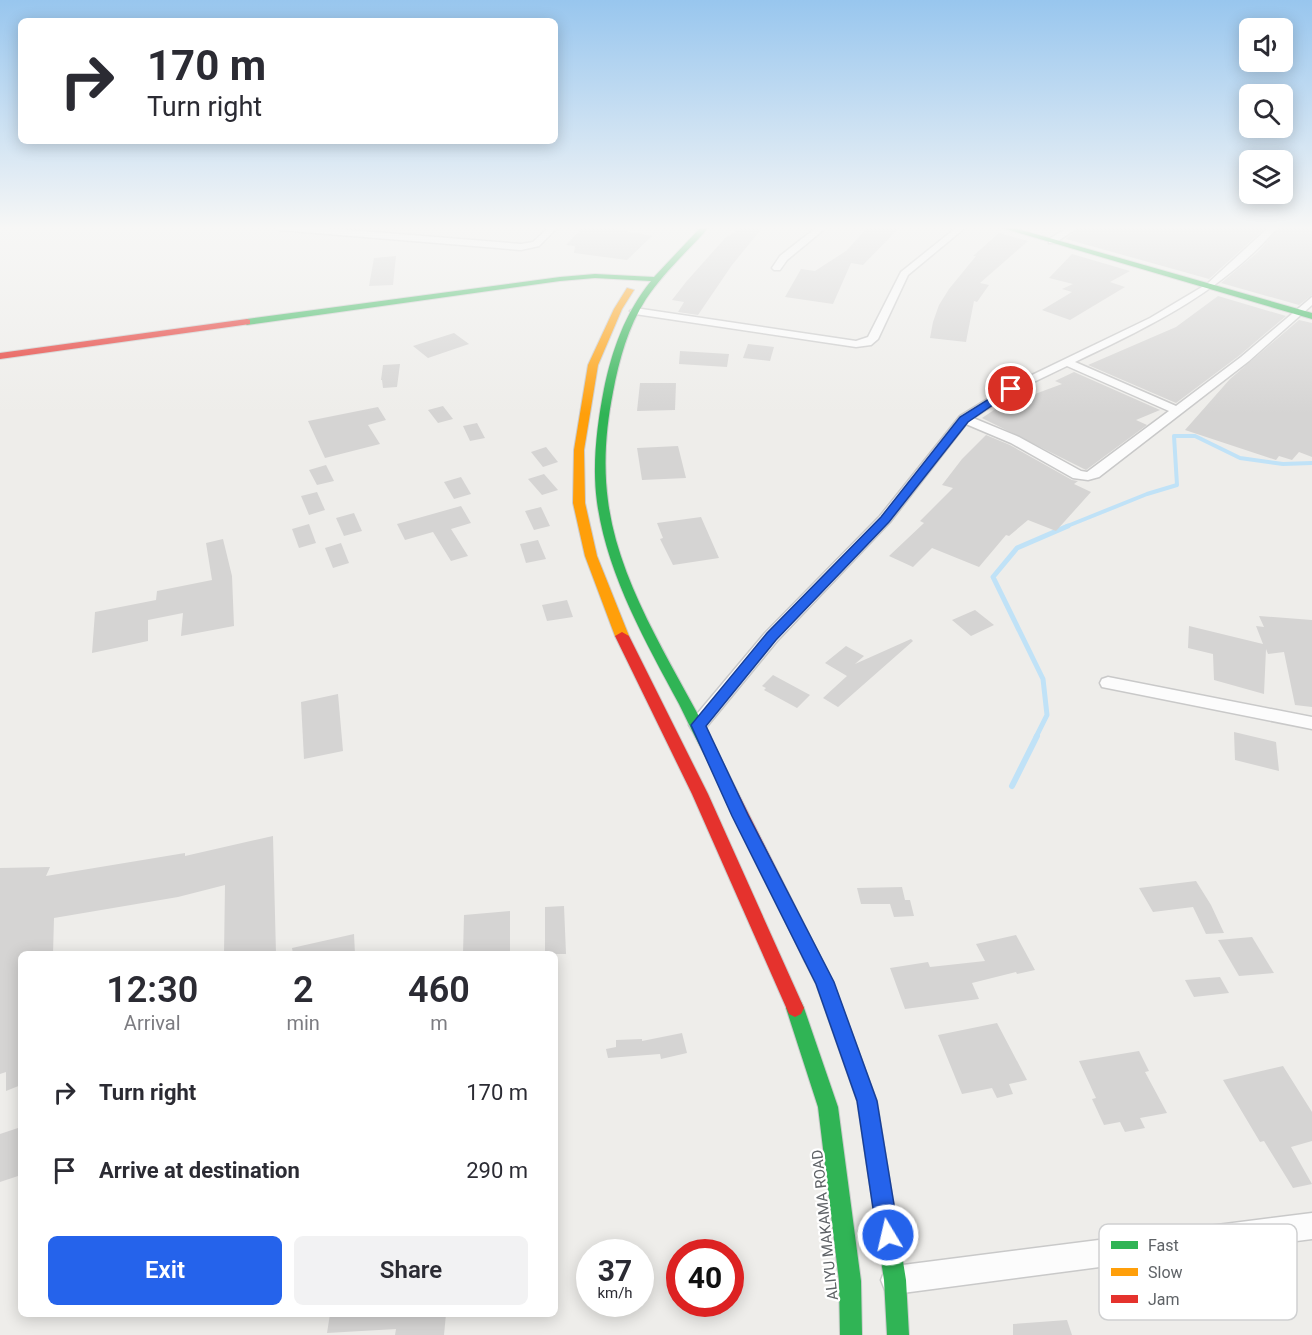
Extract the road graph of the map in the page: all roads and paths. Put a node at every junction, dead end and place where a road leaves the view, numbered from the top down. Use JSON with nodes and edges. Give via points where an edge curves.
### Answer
{"nodes":[{"id":1,"x":485,"y":289,"type":"edge"},
{"id":2,"x":525,"y":289,"type":"edge"},
{"id":3,"x":631,"y":289,"type":"edge"},
{"id":4,"x":648,"y":289,"type":"edge"},
{"id":5,"x":897,"y":289,"type":"edge"},
{"id":6,"x":1205,"y":289,"type":"edge"},
{"id":7,"x":1222,"y":289,"type":"edge"},
{"id":8,"x":1312,"y":300,"type":"edge"},
{"id":9,"x":635,"y":311,"type":"junction"},
{"id":10,"x":1298,"y":311,"type":"junction"},
{"id":11,"x":1312,"y":316,"type":"edge"},
{"id":12,"x":0,"y":356,"type":"edge"},
{"id":13,"x":1068,"y":363,"type":"junction"},
{"id":14,"x":0,"y":364,"type":"edge"},
{"id":15,"x":1178,"y":411,"type":"junction"},
{"id":16,"x":964,"y":419,"type":"junction"},
{"id":17,"x":1108,"y":683,"type":"dead end"},
{"id":18,"x":1312,"y":723,"type":"edge"},
{"id":19,"x":698,"y":725,"type":"junction"},
{"id":20,"x":1312,"y":1226,"type":"edge"},
{"id":21,"x":1297,"y":1228,"type":"edge"},
{"id":22,"x":1099,"y":1254,"type":"edge"},
{"id":23,"x":895,"y":1280,"type":"junction"},
{"id":24,"x":851,"y":1335,"type":"edge"},
{"id":25,"x":898,"y":1335,"type":"edge"}],
"edges":[{"from":1,"to":12,"type":"street"},
{"from":2,"to":14,"type":"street"},
{"from":3,"to":24,"type":"street","name":"ALIYU MAKAMA ROAD","via":[[618,309],[593,365],[579,450],[579,502],[591,556],[613,618],[700,794],[790,992],[828,1107],[850,1281]]},
{"from":4,"to":9,"type":"street"},
{"from":5,"to":9,"type":"street","via":[[873,339],[856,344]]},
{"from":6,"to":13,"type":"street","via":[[1154,320]]},
{"from":7,"to":10,"type":"street"},
{"from":8,"to":10,"type":"street"},
{"from":9,"to":19,"type":"street","via":[[612,366],[601,450],[602,501],[638,613]]},
{"from":10,"to":11,"type":"street"},
{"from":10,"to":15,"type":"street"},
{"from":13,"to":15,"type":"street"},
{"from":13,"to":16,"type":"street","via":[[1011,389]]},
{"from":15,"to":16,"type":"street","via":[[1088,476]]},
{"from":16,"to":19,"type":"street","via":[[885,519],[771,636]]},
{"from":17,"to":18,"type":"street"},
{"from":19,"to":23,"type":"street","via":[[825,982],[867,1101]]},
{"from":20,"to":21,"type":"street"},
{"from":22,"to":23,"type":"street"},
{"from":23,"to":25,"type":"street"}]}
